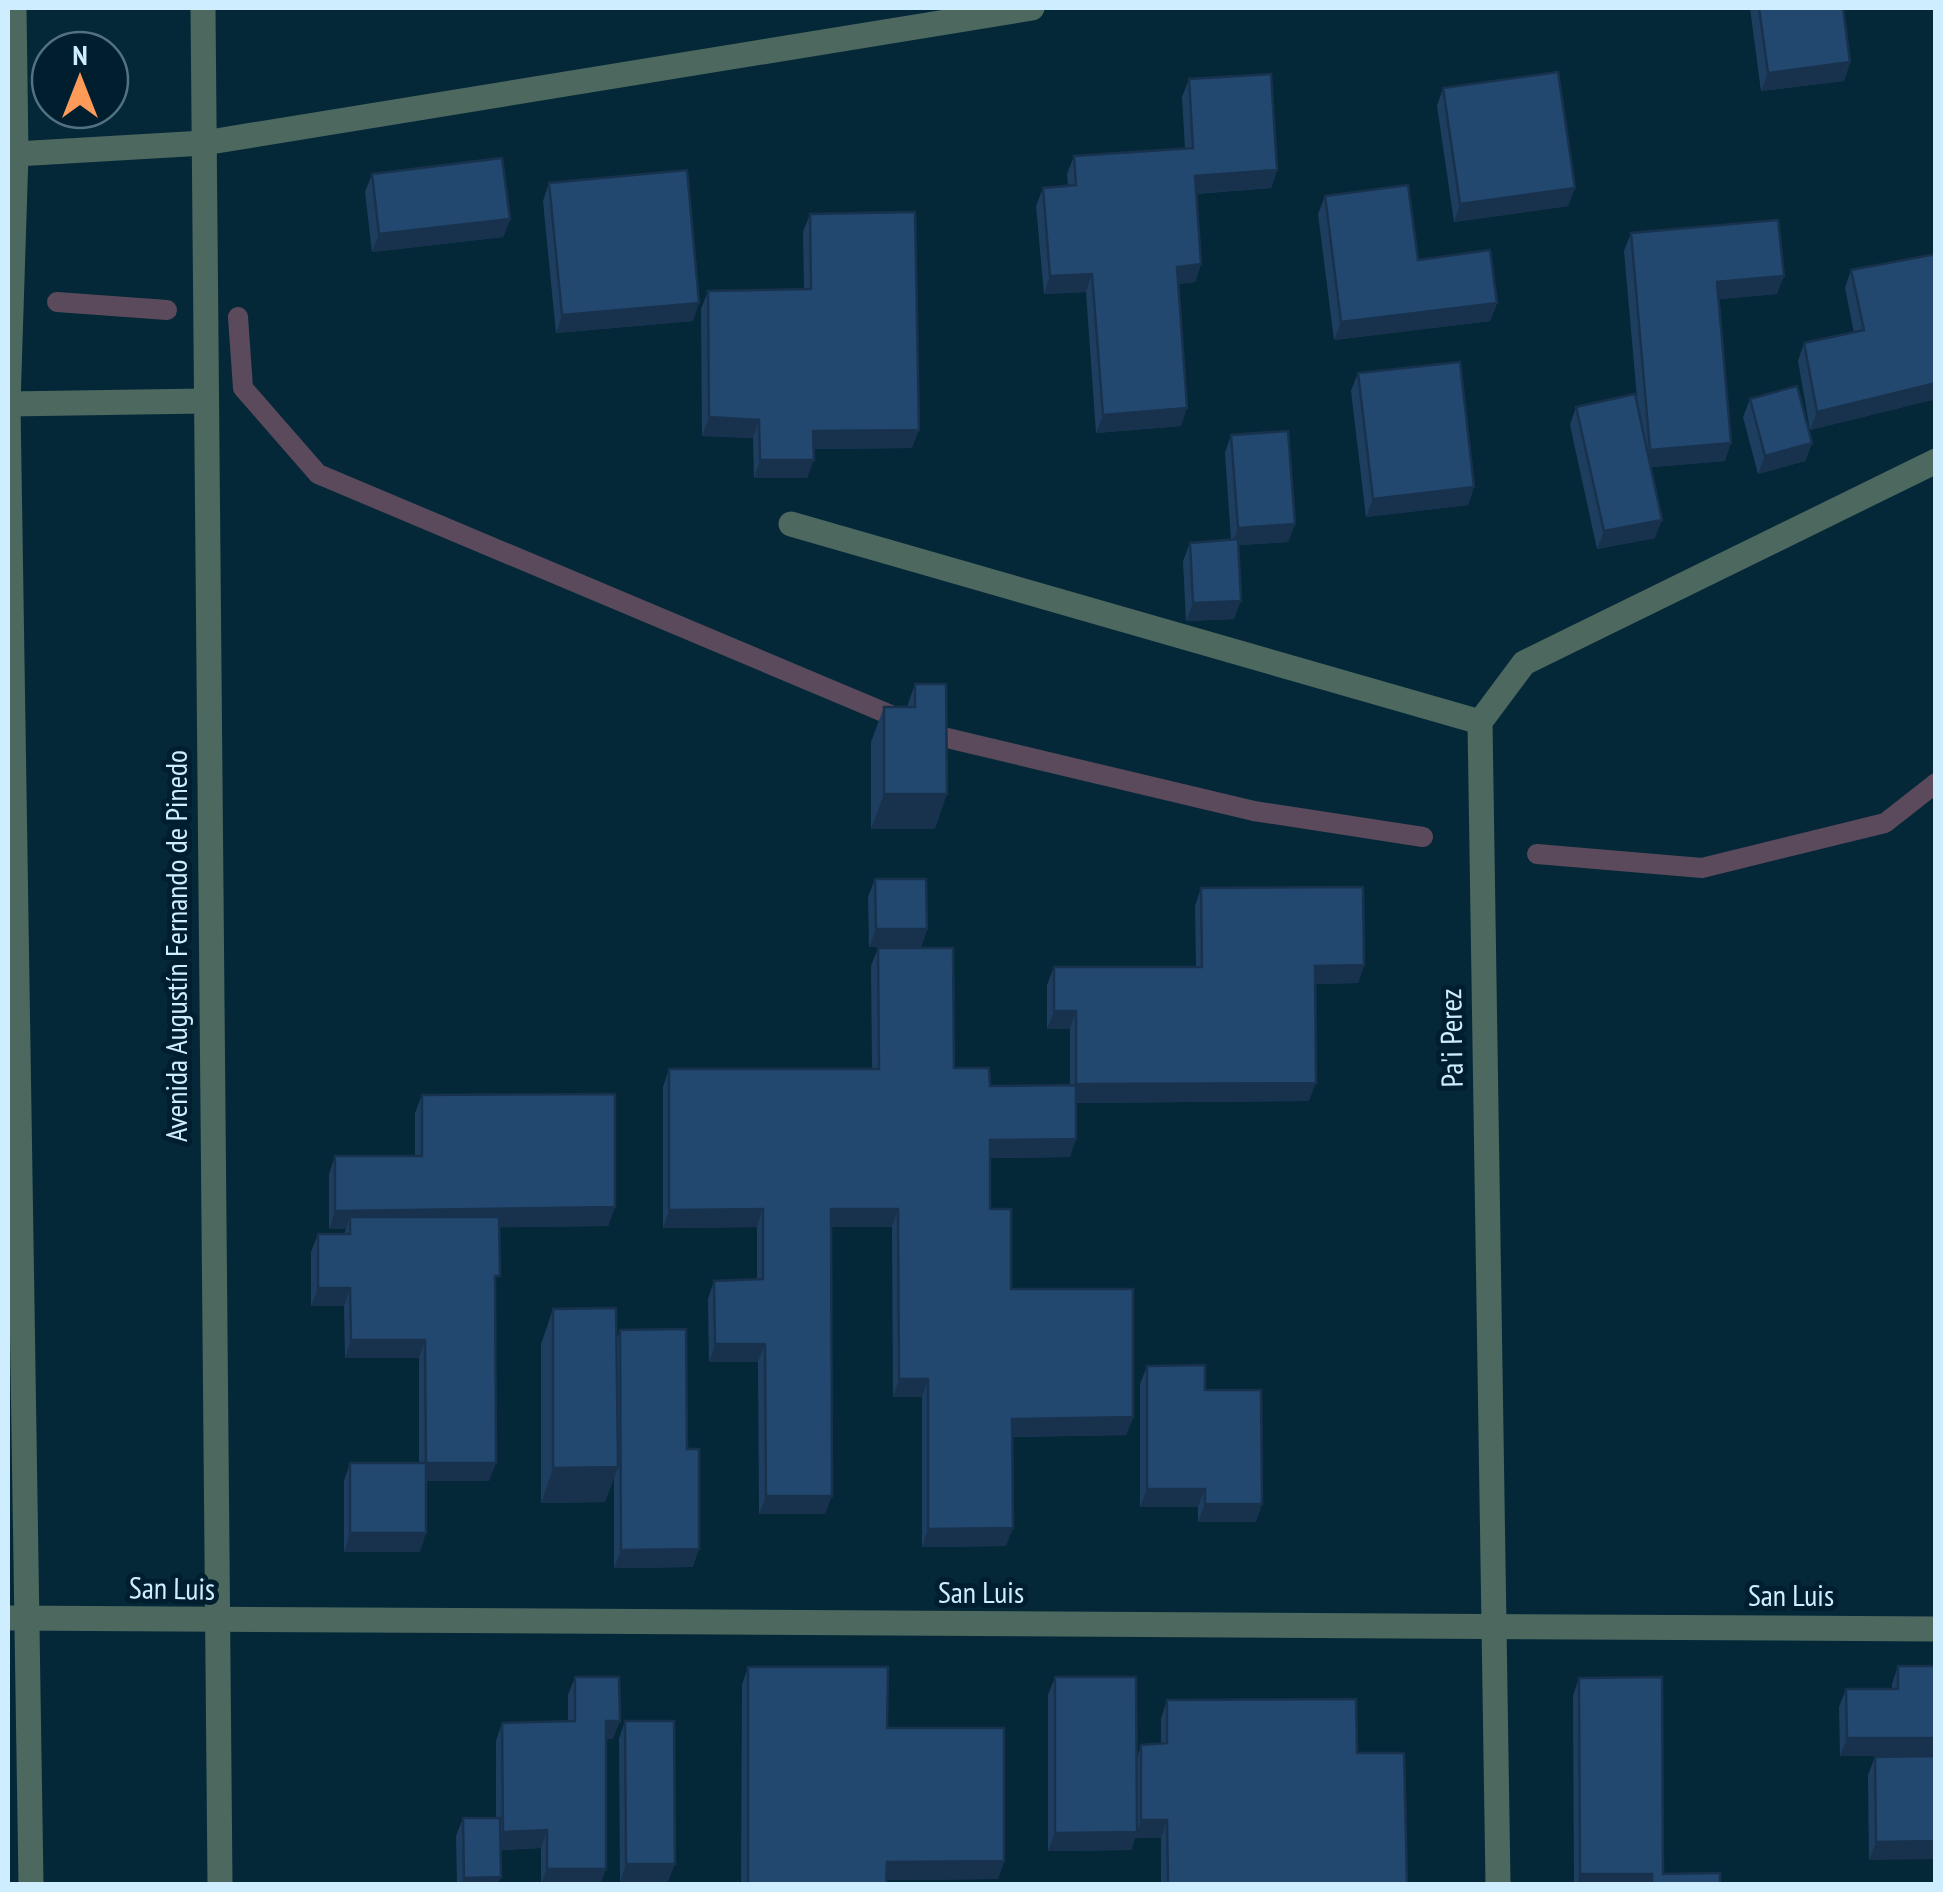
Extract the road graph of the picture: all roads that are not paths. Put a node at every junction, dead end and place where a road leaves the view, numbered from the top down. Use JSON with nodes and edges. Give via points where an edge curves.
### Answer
{"nodes":[{"id":1,"x":14,"y":8,"type":"edge"},
{"id":2,"x":203,"y":8,"type":"edge"},
{"id":3,"x":1032,"y":8,"type":"edge"},
{"id":4,"x":204,"y":143,"type":"junction"},
{"id":5,"x":16,"y":154,"type":"junction"},
{"id":6,"x":206,"y":401,"type":"junction"},
{"id":7,"x":8,"y":404,"type":"edge"},
{"id":8,"x":1936,"y":461,"type":"edge"},
{"id":9,"x":791,"y":524,"type":"dead end"},
{"id":10,"x":1480,"y":722,"type":"junction"},
{"id":11,"x":17,"y":1619,"type":"edge"},
{"id":12,"x":215,"y":1622,"type":"junction"},
{"id":13,"x":1494,"y":1627,"type":"junction"},
{"id":14,"x":1936,"y":1629,"type":"edge"},
{"id":15,"x":32,"y":1884,"type":"edge"},
{"id":16,"x":220,"y":1884,"type":"edge"},
{"id":17,"x":1498,"y":1884,"type":"edge"}],
"edges":[{"from":1,"to":5,"type":"street"},
{"from":2,"to":4,"type":"street","name":"Avenida Augustín Fernando de Pinedo"},
{"from":3,"to":4,"type":"street"},
{"from":4,"to":5,"type":"street"},
{"from":4,"to":6,"type":"street","name":"Avenida Augustín Fernando de Pinedo"},
{"from":5,"to":7,"type":"street"},
{"from":6,"to":7,"type":"street"},
{"from":6,"to":12,"type":"street","name":"Avenida Augustín Fernando de Pinedo"},
{"from":7,"to":11,"type":"street"},
{"from":8,"to":10,"type":"street","via":[[1524,663]]},
{"from":9,"to":10,"type":"street"},
{"from":10,"to":13,"type":"street","name":"Pa'i Perez"},
{"from":11,"to":12,"type":"street","name":"San Luis"},
{"from":11,"to":15,"type":"street"},
{"from":12,"to":13,"type":"street","name":"San Luis"},
{"from":12,"to":16,"type":"street","name":"Avenida Augustín Fernando de Pinedo"},
{"from":13,"to":14,"type":"street","name":"San Luis"},
{"from":13,"to":17,"type":"street","name":"Pa'i Perez"}]}
